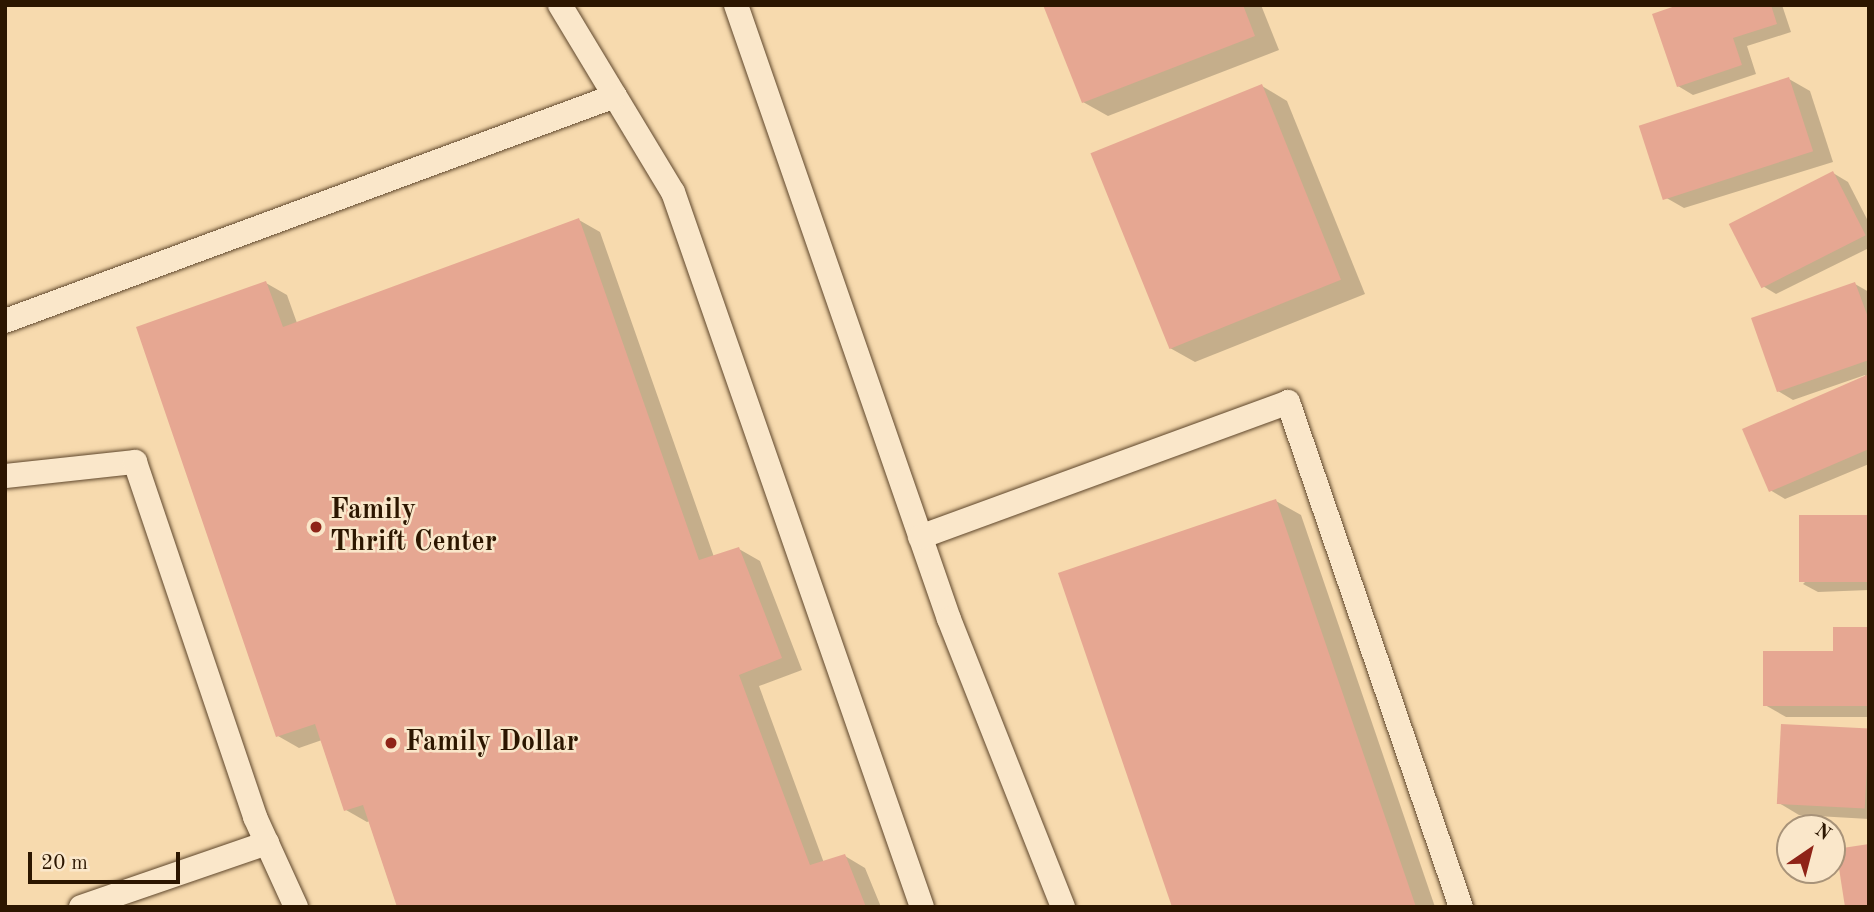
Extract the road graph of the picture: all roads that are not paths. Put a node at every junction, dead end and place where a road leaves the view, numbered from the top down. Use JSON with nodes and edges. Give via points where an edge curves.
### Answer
{"nodes":[{"id":1,"x":560,"y":5,"type":"edge"},
{"id":2,"x":736,"y":5,"type":"edge"},
{"id":3,"x":615,"y":96,"type":"junction"},
{"id":4,"x":5,"y":321,"type":"edge"},
{"id":5,"x":6,"y":475,"type":"edge"},
{"id":6,"x":920,"y":537,"type":"junction"},
{"id":7,"x":267,"y":843,"type":"junction"},
{"id":8,"x":81,"y":907,"type":"edge"},
{"id":9,"x":296,"y":907,"type":"edge"},
{"id":10,"x":922,"y":907,"type":"edge"},
{"id":11,"x":1063,"y":907,"type":"edge"},
{"id":12,"x":1461,"y":907,"type":"edge"}],
"edges":[{"from":1,"to":3,"type":"lane"},
{"from":2,"to":6,"type":"lane"},
{"from":3,"to":4,"type":"lane"},
{"from":3,"to":10,"type":"lane","via":[[673,192]]},
{"from":5,"to":7,"type":"lane","via":[[135,462]]},
{"from":6,"to":11,"type":"lane"},
{"from":6,"to":12,"type":"lane","via":[[1288,402]]},
{"from":7,"to":8,"type":"lane"},
{"from":7,"to":9,"type":"lane"}]}
